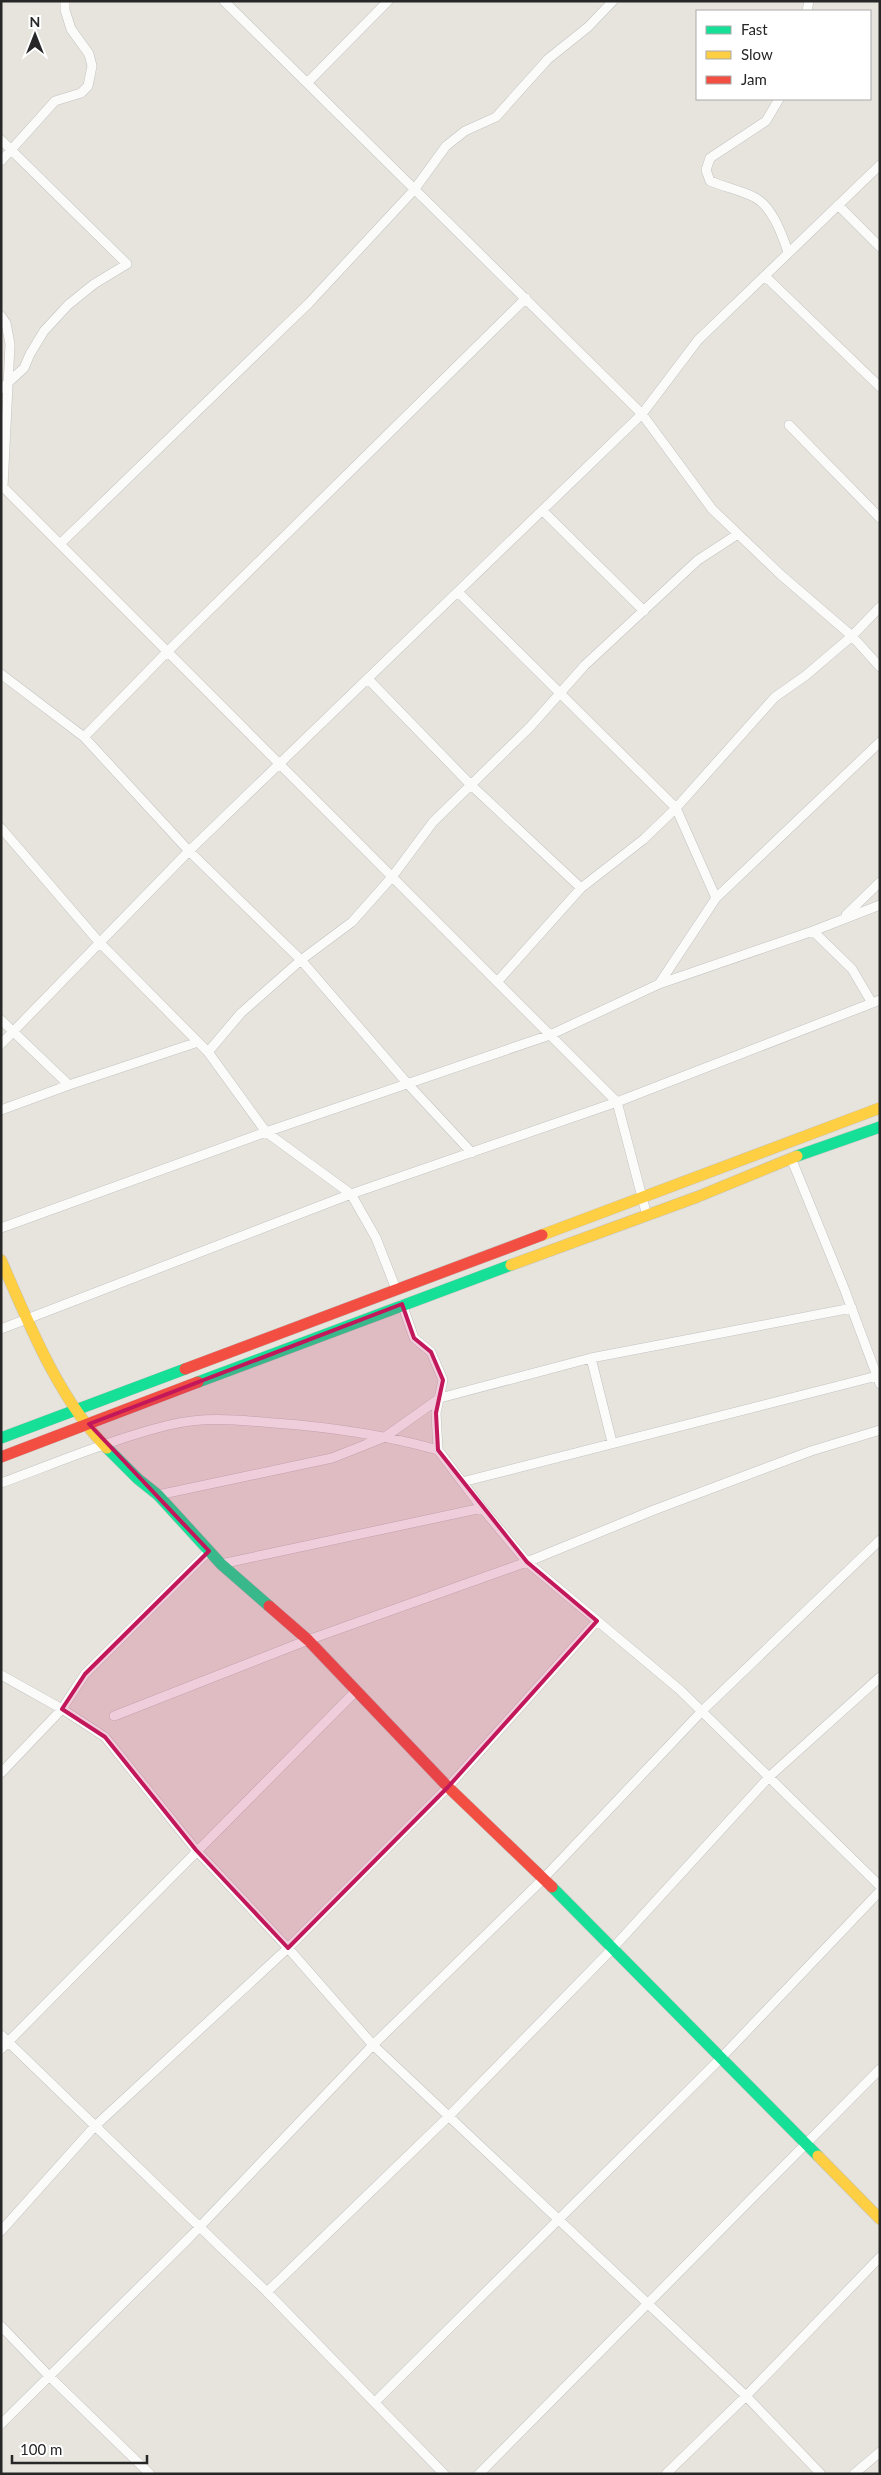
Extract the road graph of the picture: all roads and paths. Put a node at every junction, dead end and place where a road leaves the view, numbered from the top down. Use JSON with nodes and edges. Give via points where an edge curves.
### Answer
{"nodes":[{"id":1,"x":65,"y":1,"type":"edge"},
{"id":2,"x":224,"y":1,"type":"edge"},
{"id":3,"x":388,"y":1,"type":"edge"},
{"id":4,"x":614,"y":1,"type":"edge"},
{"id":5,"x":307,"y":83,"type":"junction"},
{"id":6,"x":778,"y":100,"type":"edge"},
{"id":7,"x":1,"y":140,"type":"edge"},
{"id":8,"x":10,"y":151,"type":"junction"},
{"id":9,"x":1,"y":161,"type":"edge"},
{"id":10,"x":880,"y":165,"type":"edge"},
{"id":11,"x":414,"y":190,"type":"junction"},
{"id":12,"x":838,"y":205,"type":"junction"},
{"id":13,"x":880,"y":248,"type":"edge"},
{"id":14,"x":788,"y":252,"type":"junction"},
{"id":15,"x":766,"y":276,"type":"junction"},
{"id":16,"x":526,"y":298,"type":"junction"},
{"id":17,"x":1,"y":316,"type":"edge"},
{"id":18,"x":4,"y":386,"type":"edge"},
{"id":19,"x":880,"y":388,"type":"edge"},
{"id":20,"x":642,"y":414,"type":"junction"},
{"id":21,"x":789,"y":425,"type":"dead end"},
{"id":22,"x":2,"y":486,"type":"edge"},
{"id":23,"x":543,"y":511,"type":"junction"},
{"id":24,"x":880,"y":518,"type":"edge"},
{"id":25,"x":738,"y":534,"type":"junction"},
{"id":26,"x":61,"y":543,"type":"junction"},
{"id":27,"x":459,"y":593,"type":"junction"},
{"id":28,"x":880,"y":607,"type":"edge"},
{"id":29,"x":644,"y":610,"type":"junction"},
{"id":30,"x":852,"y":636,"type":"junction"},
{"id":31,"x":168,"y":651,"type":"junction"},
{"id":32,"x":880,"y":667,"type":"edge"},
{"id":33,"x":1,"y":674,"type":"edge"},
{"id":34,"x":368,"y":678,"type":"junction"},
{"id":35,"x":560,"y":694,"type":"junction"},
{"id":36,"x":84,"y":737,"type":"junction"},
{"id":37,"x":880,"y":742,"type":"edge"},
{"id":38,"x":279,"y":764,"type":"junction"},
{"id":39,"x":470,"y":786,"type":"junction"},
{"id":40,"x":676,"y":808,"type":"junction"},
{"id":41,"x":1,"y":828,"type":"edge"},
{"id":42,"x":189,"y":851,"type":"junction"},
{"id":43,"x":392,"y":877,"type":"junction"},
{"id":44,"x":880,"y":882,"type":"edge"},
{"id":45,"x":581,"y":888,"type":"junction"},
{"id":46,"x":716,"y":898,"type":"junction"},
{"id":47,"x":880,"y":905,"type":"edge"},
{"id":48,"x":843,"y":918,"type":"junction"},
{"id":49,"x":813,"y":931,"type":"junction"},
{"id":50,"x":99,"y":942,"type":"junction"},
{"id":51,"x":301,"y":960,"type":"junction"},
{"id":52,"x":497,"y":982,"type":"junction"},
{"id":53,"x":659,"y":984,"type":"junction"},
{"id":54,"x":876,"y":1001,"type":"edge"},
{"id":55,"x":1,"y":1020,"type":"edge"},
{"id":56,"x":14,"y":1031,"type":"junction"},
{"id":57,"x":550,"y":1036,"type":"junction"},
{"id":58,"x":198,"y":1042,"type":"junction"},
{"id":59,"x":1,"y":1044,"type":"edge"},
{"id":60,"x":208,"y":1052,"type":"junction"},
{"id":61,"x":407,"y":1084,"type":"junction"},
{"id":62,"x":69,"y":1085,"type":"junction"},
{"id":63,"x":617,"y":1102,"type":"junction"},
{"id":64,"x":880,"y":1108,"type":"edge"},
{"id":65,"x":1,"y":1110,"type":"edge"},
{"id":66,"x":880,"y":1127,"type":"edge"},
{"id":67,"x":266,"y":1132,"type":"junction"},
{"id":68,"x":785,"y":1143,"type":"junction"},
{"id":69,"x":472,"y":1153,"type":"junction"},
{"id":70,"x":791,"y":1158,"type":"junction"},
{"id":71,"x":351,"y":1194,"type":"junction"},
{"id":72,"x":641,"y":1199,"type":"junction"},
{"id":73,"x":647,"y":1216,"type":"junction"},
{"id":74,"x":1,"y":1228,"type":"edge"},
{"id":75,"x":1,"y":1260,"type":"edge"},
{"id":76,"x":396,"y":1289,"type":"junction"},
{"id":77,"x":402,"y":1304,"type":"junction"},
{"id":78,"x":852,"y":1308,"type":"junction"},
{"id":79,"x":27,"y":1320,"type":"junction"},
{"id":80,"x":1,"y":1329,"type":"edge"},
{"id":81,"x":591,"y":1358,"type":"junction"},
{"id":82,"x":876,"y":1363,"type":"edge"},
{"id":83,"x":878,"y":1380,"type":"edge"},
{"id":84,"x":440,"y":1398,"type":"junction"},
{"id":85,"x":75,"y":1410,"type":"junction"},
{"id":86,"x":89,"y":1424,"type":"junction"},
{"id":87,"x":880,"y":1430,"type":"edge"},
{"id":88,"x":4,"y":1435,"type":"edge"},
{"id":89,"x":385,"y":1436,"type":"junction"},
{"id":90,"x":612,"y":1442,"type":"junction"},
{"id":91,"x":104,"y":1445,"type":"junction"},
{"id":92,"x":438,"y":1450,"type":"junction"},
{"id":93,"x":1,"y":1456,"type":"edge"},
{"id":94,"x":462,"y":1482,"type":"junction"},
{"id":95,"x":1,"y":1483,"type":"edge"},
{"id":96,"x":158,"y":1495,"type":"junction"},
{"id":97,"x":482,"y":1508,"type":"junction"},
{"id":98,"x":880,"y":1540,"type":"edge"},
{"id":99,"x":209,"y":1551,"type":"junction"},
{"id":100,"x":527,"y":1562,"type":"junction"},
{"id":101,"x":221,"y":1564,"type":"junction"},
{"id":102,"x":597,"y":1621,"type":"junction"},
{"id":103,"x":308,"y":1640,"type":"junction"},
{"id":104,"x":1,"y":1676,"type":"edge"},
{"id":105,"x":880,"y":1678,"type":"edge"},
{"id":106,"x":355,"y":1692,"type":"junction"},
{"id":107,"x":62,"y":1709,"type":"junction"},
{"id":108,"x":702,"y":1711,"type":"junction"},
{"id":109,"x":114,"y":1716,"type":"dead end"},
{"id":110,"x":1,"y":1773,"type":"edge"},
{"id":111,"x":770,"y":1776,"type":"junction"},
{"id":112,"x":448,"y":1787,"type":"junction"},
{"id":113,"x":196,"y":1850,"type":"junction"},
{"id":114,"x":542,"y":1880,"type":"junction"},
{"id":115,"x":880,"y":1886,"type":"edge"},
{"id":116,"x":880,"y":1891,"type":"edge"},
{"id":117,"x":288,"y":1948,"type":"junction"},
{"id":118,"x":612,"y":1950,"type":"junction"},
{"id":119,"x":4,"y":2042,"type":"edge"},
{"id":120,"x":373,"y":2045,"type":"junction"},
{"id":121,"x":721,"y":2058,"type":"junction"},
{"id":122,"x":880,"y":2069,"type":"edge"},
{"id":123,"x":448,"y":2117,"type":"junction"},
{"id":124,"x":94,"y":2127,"type":"junction"},
{"id":125,"x":806,"y":2144,"type":"junction"},
{"id":126,"x":880,"y":2219,"type":"edge"},
{"id":127,"x":558,"y":2220,"type":"junction"},
{"id":128,"x":199,"y":2227,"type":"junction"},
{"id":129,"x":1,"y":2231,"type":"edge"},
{"id":130,"x":880,"y":2257,"type":"edge"},
{"id":131,"x":267,"y":2292,"type":"junction"},
{"id":132,"x":647,"y":2303,"type":"junction"},
{"id":133,"x":1,"y":2326,"type":"edge"},
{"id":134,"x":49,"y":2376,"type":"junction"},
{"id":135,"x":746,"y":2396,"type":"junction"},
{"id":136,"x":375,"y":2402,"type":"junction"},
{"id":137,"x":1,"y":2424,"type":"edge"},
{"id":138,"x":880,"y":2452,"type":"edge"},
{"id":139,"x":150,"y":2474,"type":"edge"},
{"id":140,"x":444,"y":2474,"type":"edge"},
{"id":141,"x":479,"y":2474,"type":"edge"},
{"id":142,"x":666,"y":2474,"type":"edge"},
{"id":143,"x":821,"y":2474,"type":"edge"},
{"id":144,"x":854,"y":2474,"type":"edge"}],
"edges":[{"from":1,"to":8,"type":"street","via":[[71,29],[89,54],[92,66],[88,86],[81,93],[55,102]]},
{"from":2,"to":5,"type":"street"},
{"from":3,"to":5,"type":"street"},
{"from":4,"to":11,"type":"street","via":[[548,59],[496,116],[465,131],[446,146]]},
{"from":5,"to":11,"type":"street"},
{"from":6,"to":14,"type":"street","via":[[766,121],[710,158],[706,170],[710,181],[755,197],[768,210]]},
{"from":7,"to":8,"type":"street"},
{"from":8,"to":9,"type":"street"},
{"from":8,"to":18,"type":"street","via":[[127,264],[68,305],[44,331],[24,368]]},
{"from":10,"to":12,"type":"street"},
{"from":11,"to":16,"type":"street"},
{"from":11,"to":26,"type":"street","via":[[309,302]]},
{"from":12,"to":13,"type":"street"},
{"from":12,"to":14,"type":"street"},
{"from":14,"to":15,"type":"street"},
{"from":15,"to":19,"type":"street"},
{"from":15,"to":20,"type":"street","via":[[698,340]]},
{"from":16,"to":20,"type":"street"},
{"from":16,"to":31,"type":"street"},
{"from":17,"to":18,"type":"street","via":[[6,323],[10,344]]},
{"from":18,"to":22,"type":"street"},
{"from":20,"to":23,"type":"street"},
{"from":20,"to":25,"type":"street","via":[[712,509]]},
{"from":21,"to":24,"type":"street"},
{"from":22,"to":26,"type":"street"},
{"from":23,"to":27,"type":"street"},
{"from":23,"to":29,"type":"street"},
{"from":25,"to":29,"type":"street","via":[[698,560]]},
{"from":25,"to":30,"type":"street"},
{"from":26,"to":31,"type":"street"},
{"from":27,"to":34,"type":"street"},
{"from":27,"to":35,"type":"street"},
{"from":28,"to":30,"type":"street"},
{"from":29,"to":35,"type":"street","via":[[584,665]]},
{"from":30,"to":32,"type":"street"},
{"from":30,"to":40,"type":"street","via":[[775,697]]},
{"from":31,"to":36,"type":"street"},
{"from":31,"to":38,"type":"street"},
{"from":33,"to":36,"type":"street"},
{"from":34,"to":38,"type":"street"},
{"from":34,"to":39,"type":"street"},
{"from":35,"to":39,"type":"street"},
{"from":35,"to":40,"type":"street"},
{"from":36,"to":42,"type":"street"},
{"from":37,"to":46,"type":"street"},
{"from":38,"to":42,"type":"street"},
{"from":38,"to":43,"type":"street"},
{"from":39,"to":43,"type":"street","via":[[433,822]]},
{"from":39,"to":45,"type":"street"},
{"from":40,"to":45,"type":"street","via":[[644,839]]},
{"from":40,"to":46,"type":"street"},
{"from":41,"to":50,"type":"street"},
{"from":42,"to":50,"type":"street"},
{"from":42,"to":51,"type":"street"},
{"from":43,"to":51,"type":"street","via":[[352,922]]},
{"from":43,"to":52,"type":"street"},
{"from":44,"to":48,"type":"street"},
{"from":45,"to":52,"type":"street"},
{"from":46,"to":53,"type":"street"},
{"from":47,"to":48,"type":"street"},
{"from":48,"to":49,"type":"street"},
{"from":49,"to":53,"type":"street"},
{"from":49,"to":54,"type":"street","via":[[852,969]]},
{"from":50,"to":56,"type":"street"},
{"from":50,"to":58,"type":"street"},
{"from":51,"to":60,"type":"street","via":[[241,1013]]},
{"from":51,"to":61,"type":"street"},
{"from":52,"to":57,"type":"street"},
{"from":53,"to":57,"type":"street"},
{"from":54,"to":63,"type":"street"},
{"from":55,"to":56,"type":"street"},
{"from":56,"to":59,"type":"street"},
{"from":56,"to":62,"type":"street"},
{"from":57,"to":61,"type":"street"},
{"from":57,"to":63,"type":"street"},
{"from":58,"to":60,"type":"street"},
{"from":58,"to":62,"type":"street"},
{"from":60,"to":67,"type":"street"},
{"from":61,"to":67,"type":"street"},
{"from":61,"to":69,"type":"street"},
{"from":62,"to":65,"type":"street"},
{"from":63,"to":69,"type":"street"},
{"from":63,"to":72,"type":"street"},
{"from":64,"to":68,"type":"main road"},
{"from":66,"to":70,"type":"main road"},
{"from":67,"to":71,"type":"street"},
{"from":67,"to":74,"type":"street"},
{"from":68,"to":70,"type":"main road"},
{"from":68,"to":72,"type":"main road"},
{"from":69,"to":71,"type":"street"},
{"from":70,"to":73,"type":"main road"},
{"from":70,"to":78,"type":"street"},
{"from":71,"to":76,"type":"street","via":[[376,1238]]},
{"from":71,"to":79,"type":"street"},
{"from":72,"to":73,"type":"street"},
{"from":72,"to":76,"type":"main road"},
{"from":73,"to":77,"type":"main road"},
{"from":75,"to":79,"type":"main road"},
{"from":76,"to":85,"type":"main road"},
{"from":77,"to":84,"type":"street","via":[[414,1338],[431,1352],[443,1380]]},
{"from":77,"to":86,"type":"main road"},
{"from":78,"to":81,"type":"street"},
{"from":78,"to":82,"type":"street"},
{"from":79,"to":80,"type":"street"},
{"from":79,"to":85,"type":"main road"},
{"from":81,"to":84,"type":"street"},
{"from":81,"to":90,"type":"street"},
{"from":82,"to":83,"type":"street"},
{"from":83,"to":90,"type":"street"},
{"from":84,"to":89,"type":"street"},
{"from":84,"to":92,"type":"street","via":[[436,1413]]},
{"from":85,"to":86,"type":"main road"},
{"from":85,"to":88,"type":"main road"},
{"from":86,"to":91,"type":"main road"},
{"from":86,"to":93,"type":"main road"},
{"from":87,"to":100,"type":"street","via":[[802,1454]]},
{"from":89,"to":91,"type":"street","via":[[215,1418],[170,1425]]},
{"from":89,"to":92,"type":"street"},
{"from":89,"to":96,"type":"street","via":[[332,1458]]},
{"from":90,"to":94,"type":"street"},
{"from":91,"to":95,"type":"street"},
{"from":91,"to":96,"type":"main road"},
{"from":92,"to":94,"type":"street"},
{"from":94,"to":97,"type":"street"},
{"from":96,"to":99,"type":"main road"},
{"from":97,"to":100,"type":"street"},
{"from":97,"to":101,"type":"street"},
{"from":98,"to":108,"type":"street"},
{"from":99,"to":101,"type":"main road"},
{"from":99,"to":107,"type":"street","via":[[85,1674]]},
{"from":100,"to":102,"type":"street"},
{"from":100,"to":103,"type":"street"},
{"from":101,"to":103,"type":"main road"},
{"from":102,"to":108,"type":"street"},
{"from":102,"to":112,"type":"street"},
{"from":103,"to":106,"type":"main road"},
{"from":103,"to":109,"type":"street"},
{"from":104,"to":107,"type":"street"},
{"from":105,"to":111,"type":"street"},
{"from":106,"to":112,"type":"main road"},
{"from":106,"to":113,"type":"street"},
{"from":107,"to":110,"type":"street"},
{"from":107,"to":113,"type":"street","via":[[105,1737]]},
{"from":108,"to":111,"type":"street"},
{"from":108,"to":114,"type":"street"},
{"from":111,"to":115,"type":"street"},
{"from":111,"to":118,"type":"street"},
{"from":112,"to":114,"type":"main road"},
{"from":112,"to":117,"type":"street"},
{"from":113,"to":117,"type":"street"},
{"from":113,"to":119,"type":"street"},
{"from":114,"to":118,"type":"main road"},
{"from":114,"to":120,"type":"street"},
{"from":116,"to":121,"type":"street"},
{"from":117,"to":120,"type":"street"},
{"from":117,"to":124,"type":"street"},
{"from":118,"to":121,"type":"main road"},
{"from":118,"to":123,"type":"street"},
{"from":119,"to":124,"type":"street"},
{"from":120,"to":123,"type":"street"},
{"from":120,"to":128,"type":"street"},
{"from":121,"to":125,"type":"main road"},
{"from":121,"to":127,"type":"street"},
{"from":122,"to":125,"type":"street"},
{"from":123,"to":127,"type":"street"},
{"from":123,"to":131,"type":"street"},
{"from":124,"to":128,"type":"street"},
{"from":124,"to":129,"type":"street"},
{"from":125,"to":126,"type":"main road"},
{"from":125,"to":132,"type":"street"},
{"from":127,"to":132,"type":"street"},
{"from":127,"to":136,"type":"street"},
{"from":128,"to":131,"type":"street"},
{"from":128,"to":134,"type":"street"},
{"from":130,"to":135,"type":"street"},
{"from":131,"to":136,"type":"street"},
{"from":132,"to":135,"type":"street"},
{"from":132,"to":141,"type":"street"},
{"from":133,"to":134,"type":"street"},
{"from":134,"to":137,"type":"street"},
{"from":134,"to":139,"type":"street"},
{"from":135,"to":142,"type":"street"},
{"from":135,"to":143,"type":"street"},
{"from":136,"to":140,"type":"street"},
{"from":138,"to":144,"type":"street"}]}
